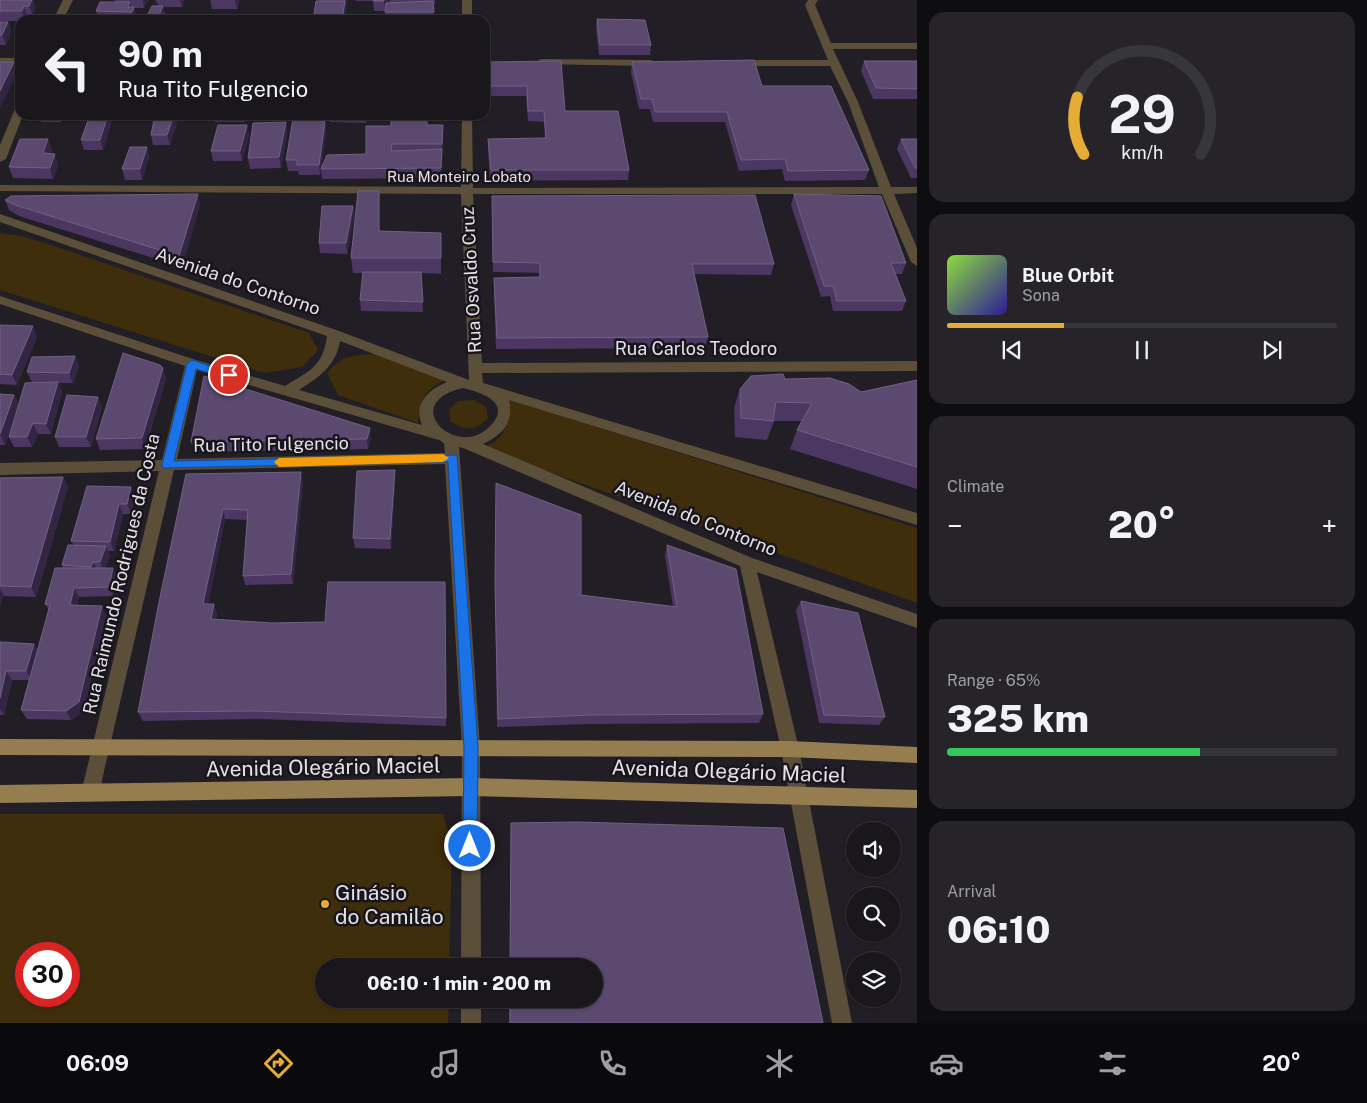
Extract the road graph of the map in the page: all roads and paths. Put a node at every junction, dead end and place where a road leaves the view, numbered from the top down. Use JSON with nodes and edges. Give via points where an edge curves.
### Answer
{"nodes":[{"id":1,"x":68,"y":0,"type":"edge"},
{"id":2,"x":467,"y":0,"type":"edge"},
{"id":3,"x":812,"y":0,"type":"edge"},
{"id":4,"x":60,"y":15,"type":"edge"},
{"id":5,"x":467,"y":15,"type":"edge"},
{"id":6,"x":827,"y":46,"type":"junction"},
{"id":7,"x":917,"y":46,"type":"edge"},
{"id":8,"x":0,"y":61,"type":"edge"},
{"id":9,"x":15,"y":61,"type":"edge"},
{"id":10,"x":535,"y":62,"type":"edge"},
{"id":11,"x":664,"y":62,"type":"edge"},
{"id":12,"x":724,"y":63,"type":"edge"},
{"id":13,"x":834,"y":63,"type":"junction"},
{"id":14,"x":16,"y":120,"type":"edge"},
{"id":15,"x":467,"y":120,"type":"edge"},
{"id":16,"x":0,"y":159,"type":"edge"},
{"id":17,"x":0,"y":188,"type":"edge"},
{"id":18,"x":886,"y":190,"type":"junction"},
{"id":19,"x":917,"y":190,"type":"edge"},
{"id":20,"x":467,"y":191,"type":"junction"},
{"id":21,"x":0,"y":218,"type":"edge"},
{"id":22,"x":917,"y":262,"type":"edge"},
{"id":23,"x":0,"y":300,"type":"edge"},
{"id":24,"x":334,"y":334,"type":"junction"},
{"id":25,"x":192,"y":364,"type":"junction"},
{"id":26,"x":917,"y":366,"type":"edge"},
{"id":27,"x":475,"y":368,"type":"junction"},
{"id":28,"x":475,"y":385,"type":"junction"},
{"id":29,"x":285,"y":392,"type":"junction"},
{"id":30,"x":452,"y":439,"type":"junction"},
{"id":31,"x":453,"y":458,"type":"junction"},
{"id":32,"x":167,"y":465,"type":"junction"},
{"id":33,"x":0,"y":469,"type":"edge"},
{"id":34,"x":917,"y":518,"type":"edge"},
{"id":35,"x":748,"y":562,"type":"junction"},
{"id":36,"x":917,"y":620,"type":"edge"},
{"id":37,"x":101,"y":746,"type":"junction"},
{"id":38,"x":0,"y":747,"type":"edge"},
{"id":39,"x":471,"y":747,"type":"junction"},
{"id":40,"x":790,"y":749,"type":"junction"},
{"id":41,"x":917,"y":755,"type":"edge"},
{"id":42,"x":470,"y":787,"type":"junction"},
{"id":43,"x":90,"y":793,"type":"junction"},
{"id":44,"x":0,"y":794,"type":"edge"},
{"id":45,"x":799,"y":795,"type":"junction"},
{"id":46,"x":917,"y":799,"type":"edge"},
{"id":47,"x":471,"y":958,"type":"edge"},
{"id":48,"x":471,"y":1008,"type":"edge"},
{"id":49,"x":472,"y":1023,"type":"edge"},
{"id":50,"x":842,"y":1023,"type":"edge"}],
"edges":[{"from":1,"to":4,"type":"street"},
{"from":2,"to":5,"type":"street"},
{"from":3,"to":6,"type":"street","via":[[810,4]]},
{"from":6,"to":7,"type":"street"},
{"from":6,"to":13,"type":"street"},
{"from":8,"to":9,"type":"street"},
{"from":10,"to":11,"type":"street"},
{"from":12,"to":13,"type":"street"},
{"from":13,"to":18,"type":"street","via":[[853,102]]},
{"from":14,"to":16,"type":"street"},
{"from":15,"to":20,"type":"street","name":"Rua Osvaldo Cruz"},
{"from":17,"to":20,"type":"street","name":"Rua Monteiro Lobato"},
{"from":18,"to":19,"type":"street","name":"Rua Monteiro Lobato"},
{"from":18,"to":20,"type":"street","name":"Rua Monteiro Lobato"},
{"from":18,"to":22,"type":"street"},
{"from":20,"to":27,"type":"street","name":"Rua Osvaldo Cruz"},
{"from":21,"to":24,"type":"street","name":"Avenida do Contorno"},
{"from":23,"to":25,"type":"street","name":"Avenida do Contorno"},
{"from":24,"to":28,"type":"street","name":"Avenida do Contorno"},
{"from":24,"to":29,"type":"street","via":[[331,354],[316,373]]},
{"from":25,"to":29,"type":"street","name":"Avenida do Contorno"},
{"from":25,"to":32,"type":"street","name":"Rua Raimundo Rodrigues da Costa"},
{"from":26,"to":27,"type":"street","name":"Rua Carlos Teodoro"},
{"from":27,"to":28,"type":"street","name":"Rua Osvaldo Cruz"},
{"from":28,"to":30,"type":"street","via":[[439,390],[426,407],[430,427]]},
{"from":28,"to":30,"type":"street","via":[[497,394],[503,402],[504,421],[489,436]]},
{"from":28,"to":34,"type":"street","name":"Avenida do Contorno"},
{"from":29,"to":30,"type":"street","name":"Avenida do Contorno"},
{"from":30,"to":31,"type":"street"},
{"from":30,"to":35,"type":"street","name":"Avenida do Contorno"},
{"from":31,"to":32,"type":"street","name":"Rua Tito Fulgencio"},
{"from":31,"to":39,"type":"street"},
{"from":32,"to":33,"type":"street","name":"Rua Tito Fulgencio"},
{"from":32,"to":37,"type":"street","name":"Rua Raimundo Rodrigues da Costa"},
{"from":35,"to":36,"type":"street","name":"Avenida do Contorno"},
{"from":35,"to":40,"type":"street"},
{"from":37,"to":38,"type":"main road","name":"Avenida Olegário Maciel"},
{"from":37,"to":39,"type":"main road","name":"Avenida Olegário Maciel"},
{"from":37,"to":43,"type":"street","name":"Rua Raimundo Rodrigues da Costa"},
{"from":39,"to":40,"type":"main road","name":"Avenida Olegário Maciel"},
{"from":39,"to":42,"type":"street"},
{"from":40,"to":41,"type":"main road","name":"Avenida Olegário Maciel"},
{"from":40,"to":45,"type":"street"},
{"from":42,"to":43,"type":"main road","name":"Avenida Olegário Maciel"},
{"from":42,"to":45,"type":"main road","name":"Avenida Olegário Maciel"},
{"from":42,"to":47,"type":"street"},
{"from":43,"to":44,"type":"main road","name":"Avenida Olegário Maciel"},
{"from":45,"to":46,"type":"main road","name":"Avenida Olegário Maciel"},
{"from":45,"to":50,"type":"street"},
{"from":48,"to":49,"type":"street"}]}
